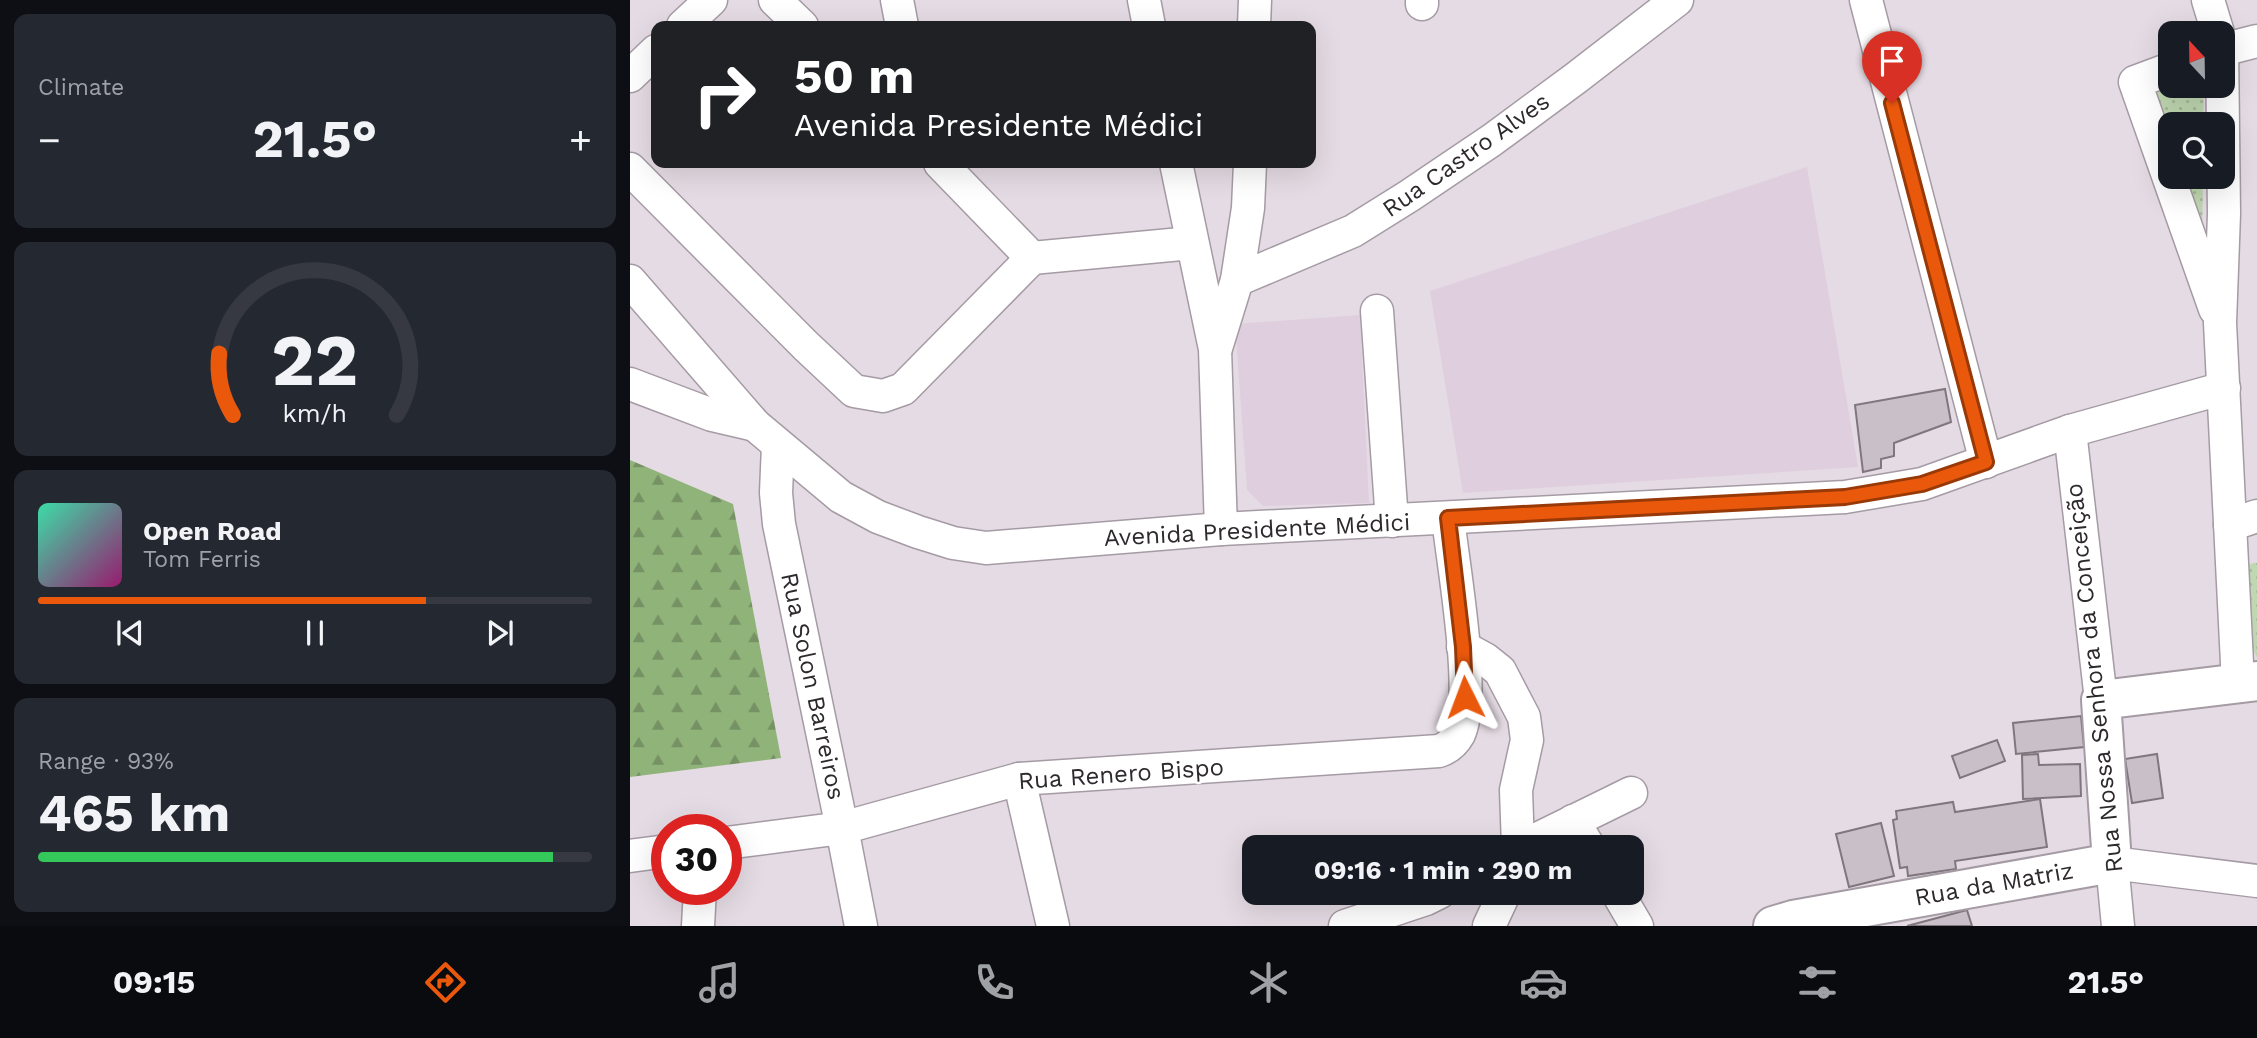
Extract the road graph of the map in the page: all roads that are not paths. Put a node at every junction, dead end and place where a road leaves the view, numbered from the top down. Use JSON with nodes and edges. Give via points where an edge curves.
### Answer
{"nodes":[{"id":1,"x":711,"y":0,"type":"edge"},
{"id":2,"x":775,"y":0,"type":"edge"},
{"id":3,"x":897,"y":0,"type":"edge"},
{"id":4,"x":1144,"y":0,"type":"edge"},
{"id":5,"x":1255,"y":0,"type":"edge"},
{"id":6,"x":1866,"y":0,"type":"edge"},
{"id":7,"x":2208,"y":0,"type":"edge"},
{"id":8,"x":1673,"y":1,"type":"edge"},
{"id":9,"x":688,"y":21,"type":"edge"},
{"id":10,"x":797,"y":21,"type":"edge"},
{"id":11,"x":901,"y":21,"type":"edge"},
{"id":12,"x":1148,"y":21,"type":"edge"},
{"id":13,"x":1254,"y":21,"type":"edge"},
{"id":14,"x":2214,"y":21,"type":"edge"},
{"id":15,"x":2257,"y":41,"type":"edge"},
{"id":16,"x":2235,"y":46,"type":"edge"},
{"id":17,"x":651,"y":56,"type":"edge"},
{"id":18,"x":2158,"y":74,"type":"edge"},
{"id":19,"x":630,"y":76,"type":"edge"},
{"id":20,"x":2223,"y":98,"type":"edge"},
{"id":21,"x":945,"y":168,"type":"edge"},
{"id":22,"x":1177,"y":168,"type":"edge"},
{"id":23,"x":1250,"y":168,"type":"edge"},
{"id":24,"x":630,"y":169,"type":"edge"},
{"id":25,"x":1192,"y":243,"type":"junction"},
{"id":26,"x":1032,"y":258,"type":"junction"},
{"id":27,"x":1237,"y":280,"type":"junction"},
{"id":28,"x":630,"y":281,"type":"edge"},
{"id":29,"x":1377,"y":311,"type":"dead end"},
{"id":30,"x":2220,"y":323,"type":"junction"},
{"id":31,"x":1216,"y":349,"type":"junction"},
{"id":32,"x":630,"y":384,"type":"edge"},
{"id":33,"x":2224,"y":388,"type":"junction"},
{"id":34,"x":2070,"y":431,"type":"junction"},
{"id":35,"x":766,"y":435,"type":"junction"},
{"id":36,"x":1986,"y":462,"type":"junction"},
{"id":37,"x":1448,"y":518,"type":"junction"},
{"id":38,"x":1392,"y":521,"type":"junction"},
{"id":39,"x":2243,"y":521,"type":"edge"},
{"id":40,"x":1221,"y":528,"type":"junction"},
{"id":41,"x":2257,"y":544,"type":"edge"},
{"id":42,"x":1463,"y":647,"type":"junction"},
{"id":43,"x":2248,"y":682,"type":"edge"},
{"id":44,"x":2101,"y":700,"type":"junction"},
{"id":45,"x":1019,"y":779,"type":"junction"},
{"id":46,"x":1631,"y":793,"type":"dead end"},
{"id":47,"x":842,"y":828,"type":"junction"},
{"id":48,"x":1581,"y":834,"type":"edge"},
{"id":49,"x":1519,"y":835,"type":"edge"},
{"id":50,"x":742,"y":841,"type":"edge"},
{"id":51,"x":651,"y":853,"type":"edge"},
{"id":52,"x":630,"y":856,"type":"edge"},
{"id":53,"x":2112,"y":863,"type":"junction"},
{"id":54,"x":2257,"y":881,"type":"edge"},
{"id":55,"x":699,"y":905,"type":"edge"},
{"id":56,"x":1410,"y":905,"type":"edge"},
{"id":57,"x":1499,"y":905,"type":"edge"},
{"id":58,"x":1624,"y":905,"type":"edge"},
{"id":59,"x":698,"y":926,"type":"edge"},
{"id":60,"x":860,"y":926,"type":"edge"},
{"id":61,"x":1053,"y":926,"type":"edge"},
{"id":62,"x":1345,"y":926,"type":"edge"},
{"id":63,"x":1489,"y":926,"type":"edge"},
{"id":64,"x":1637,"y":926,"type":"edge"},
{"id":65,"x":1773,"y":926,"type":"edge"},
{"id":66,"x":2118,"y":926,"type":"edge"}],
"edges":[{"from":1,"to":9,"type":"street"},
{"from":2,"to":10,"type":"street"},
{"from":3,"to":11,"type":"street"},
{"from":4,"to":12,"type":"street"},
{"from":5,"to":13,"type":"street"},
{"from":6,"to":36,"type":"street"},
{"from":7,"to":14,"type":"street"},
{"from":8,"to":27,"type":"street","name":"Rua Castro Alves","via":[[1492,140],[1398,203],[1353,231]]},
{"from":15,"to":16,"type":"street"},
{"from":17,"to":19,"type":"street"},
{"from":18,"to":30,"type":"street","via":[[2136,82]]},
{"from":20,"to":30,"type":"street"},
{"from":21,"to":26,"type":"street"},
{"from":22,"to":25,"type":"street"},
{"from":23,"to":27,"type":"street"},
{"from":24,"to":26,"type":"street","via":[[854,391],[883,396],[903,389]]},
{"from":25,"to":26,"type":"street"},
{"from":25,"to":31,"type":"street"},
{"from":27,"to":31,"type":"street"},
{"from":28,"to":35,"type":"street","name":"Avenida Presidente Médici"},
{"from":29,"to":38,"type":"street"},
{"from":30,"to":33,"type":"street"},
{"from":31,"to":40,"type":"street"},
{"from":32,"to":35,"type":"street"},
{"from":33,"to":34,"type":"street","name":"Avenida Presidente Médici"},
{"from":33,"to":39,"type":"street"},
{"from":34,"to":36,"type":"street","name":"Avenida Presidente Médici"},
{"from":34,"to":44,"type":"street","name":"Rua Nossa Senhora da Conceição"},
{"from":35,"to":40,"type":"street","name":"Avenida Presidente Médici","via":[[841,497],[878,517],[953,543],[986,548]]},
{"from":35,"to":47,"type":"street","name":"Rua Solon Barreiros","via":[[779,524]]},
{"from":36,"to":37,"type":"street","name":"Avenida Presidente Médici","via":[[1922,484],[1845,497]]},
{"from":37,"to":38,"type":"street","name":"Avenida Presidente Médici"},
{"from":37,"to":42,"type":"street"},
{"from":38,"to":40,"type":"street","name":"Avenida Presidente Médici"},
{"from":39,"to":41,"type":"street"},
{"from":39,"to":43,"type":"street"},
{"from":42,"to":45,"type":"street","name":"Rua Renero Bispo","via":[[1462,721],[1453,742],[1439,751]]},
{"from":42,"to":49,"type":"street","via":[[1500,671],[1524,717],[1527,740],[1516,790]]},
{"from":43,"to":44,"type":"main road"},
{"from":44,"to":53,"type":"main road","name":"Rua Nossa Senhora da Conceição"},
{"from":45,"to":47,"type":"street","name":"Rua Renero Bispo"},
{"from":45,"to":61,"type":"street"},
{"from":46,"to":48,"type":"street"},
{"from":47,"to":50,"type":"street","name":"Rua Renero Bispo"},
{"from":47,"to":60,"type":"street","name":"Rua Solon Barreiros"},
{"from":51,"to":52,"type":"street"},
{"from":53,"to":54,"type":"street","name":"Rua da Matriz"},
{"from":53,"to":65,"type":"main road","name":"Rua da Matriz"},
{"from":53,"to":66,"type":"street","name":"Rua Nossa Senhora da Conceição"},
{"from":55,"to":59,"type":"street"},
{"from":56,"to":62,"type":"street"},
{"from":57,"to":63,"type":"street"},
{"from":58,"to":64,"type":"street"}]}
